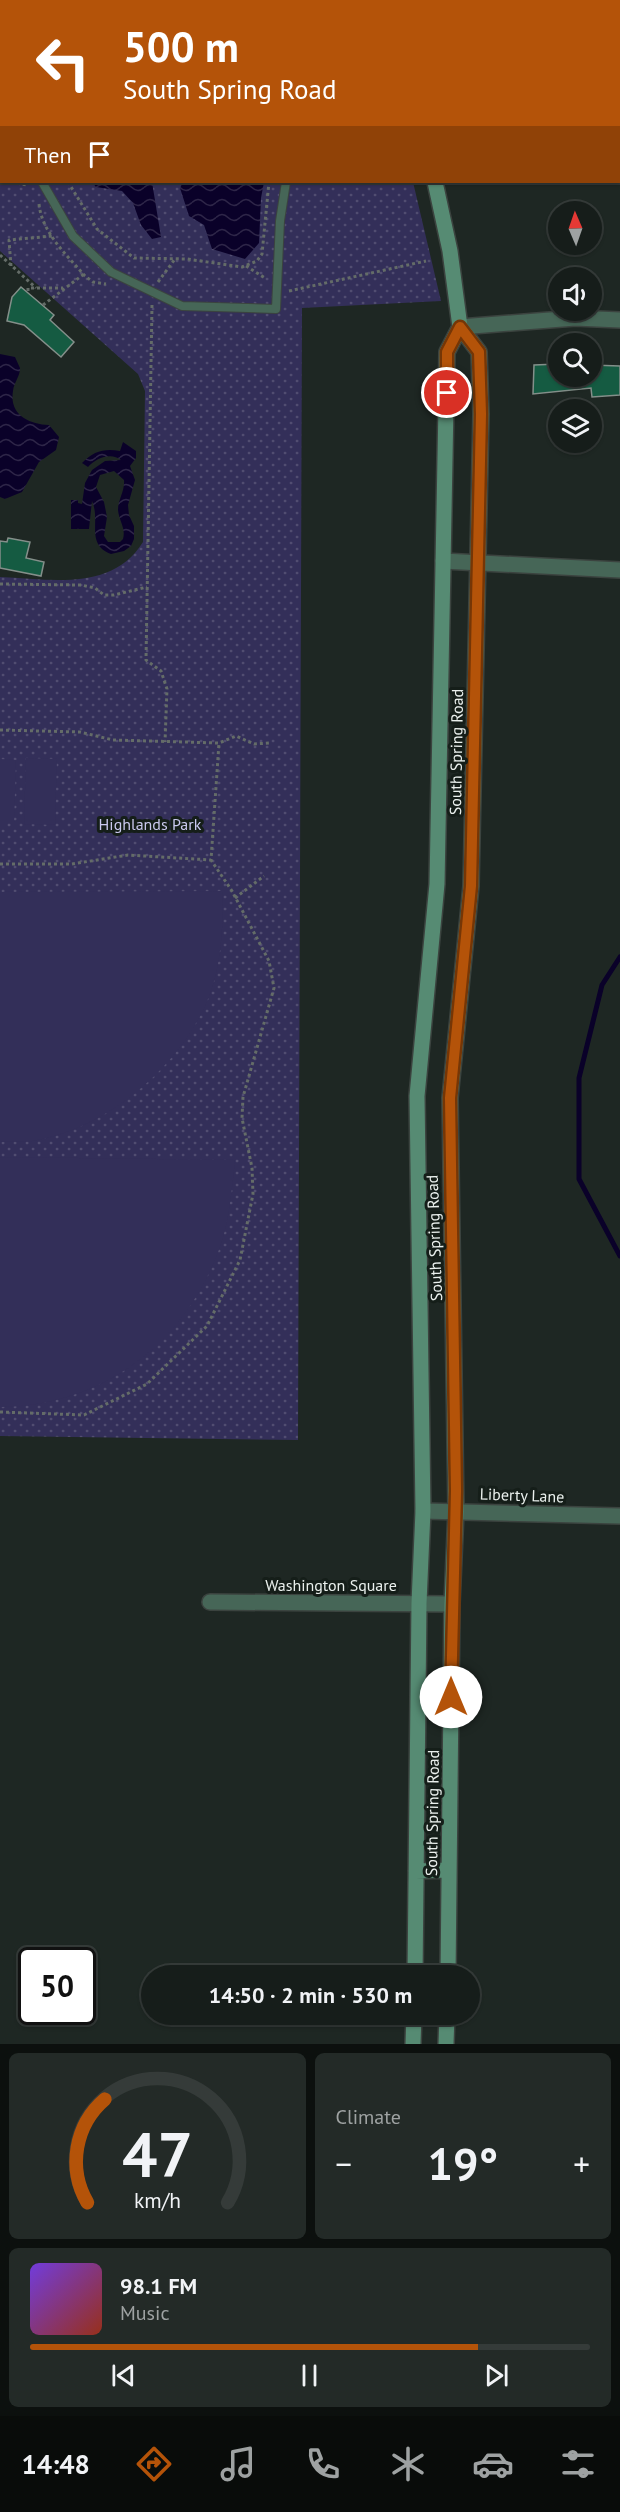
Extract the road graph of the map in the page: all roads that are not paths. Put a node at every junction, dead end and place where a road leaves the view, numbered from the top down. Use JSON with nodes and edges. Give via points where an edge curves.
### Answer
{"nodes":[{"id":1,"x":43,"y":183,"type":"edge"},
{"id":2,"x":286,"y":183,"type":"edge"},
{"id":3,"x":435,"y":183,"type":"edge"},
{"id":4,"x":620,"y":320,"type":"edge"},
{"id":5,"x":460,"y":327,"type":"junction"},
{"id":6,"x":443,"y":561,"type":"junction"},
{"id":7,"x":477,"y":562,"type":"junction"},
{"id":8,"x":620,"y":570,"type":"edge"},
{"id":9,"x":423,"y":1511,"type":"junction"},
{"id":10,"x":456,"y":1511,"type":"junction"},
{"id":11,"x":620,"y":1516,"type":"edge"},
{"id":12,"x":210,"y":1602,"type":"dead end"},
{"id":13,"x":418,"y":1603,"type":"junction"},
{"id":14,"x":452,"y":1604,"type":"junction"},
{"id":15,"x":449,"y":1870,"type":"junction"},
{"id":16,"x":416,"y":1871,"type":"junction"},
{"id":17,"x":414,"y":1965,"type":"edge"},
{"id":18,"x":448,"y":1965,"type":"edge"},
{"id":19,"x":414,"y":2025,"type":"edge"},
{"id":20,"x":447,"y":2025,"type":"edge"},
{"id":21,"x":413,"y":2044,"type":"edge"},
{"id":22,"x":446,"y":2044,"type":"edge"}],
"edges":[{"from":1,"to":2,"type":"lane","via":[[73,236],[111,272],[182,306],[276,309]]},
{"from":3,"to":5,"type":"main road","name":"South Spring Road","via":[[450,251]]},
{"from":4,"to":5,"type":"street","via":[[575,318]]},
{"from":5,"to":6,"type":"main road","name":"South Spring Road","via":[[447,352]]},
{"from":5,"to":7,"type":"main road","name":"South Spring Road","via":[[479,352]]},
{"from":6,"to":7,"type":"street"},
{"from":6,"to":9,"type":"main road","name":"South Spring Road","via":[[437,884],[417,1096]]},
{"from":7,"to":8,"type":"street"},
{"from":7,"to":10,"type":"main road","name":"South Spring Road","via":[[471,886],[450,1098]]},
{"from":9,"to":10,"type":"street","name":"Liberty Lane"},
{"from":9,"to":13,"type":"main road","name":"South Spring Road"},
{"from":10,"to":11,"type":"street","name":"Liberty Lane"},
{"from":10,"to":14,"type":"main road","name":"South Spring Road"},
{"from":12,"to":13,"type":"street","name":"Washington Square"},
{"from":13,"to":14,"type":"street","name":"Washington Square"},
{"from":13,"to":16,"type":"main road","name":"South Spring Road"},
{"from":14,"to":15,"type":"main road","name":"South Spring Road"},
{"from":15,"to":16,"type":"main road"},
{"from":15,"to":18,"type":"main road","name":"South Spring Road"},
{"from":16,"to":17,"type":"main road","name":"South Spring Road"},
{"from":19,"to":21,"type":"main road"},
{"from":20,"to":22,"type":"main road"}]}
